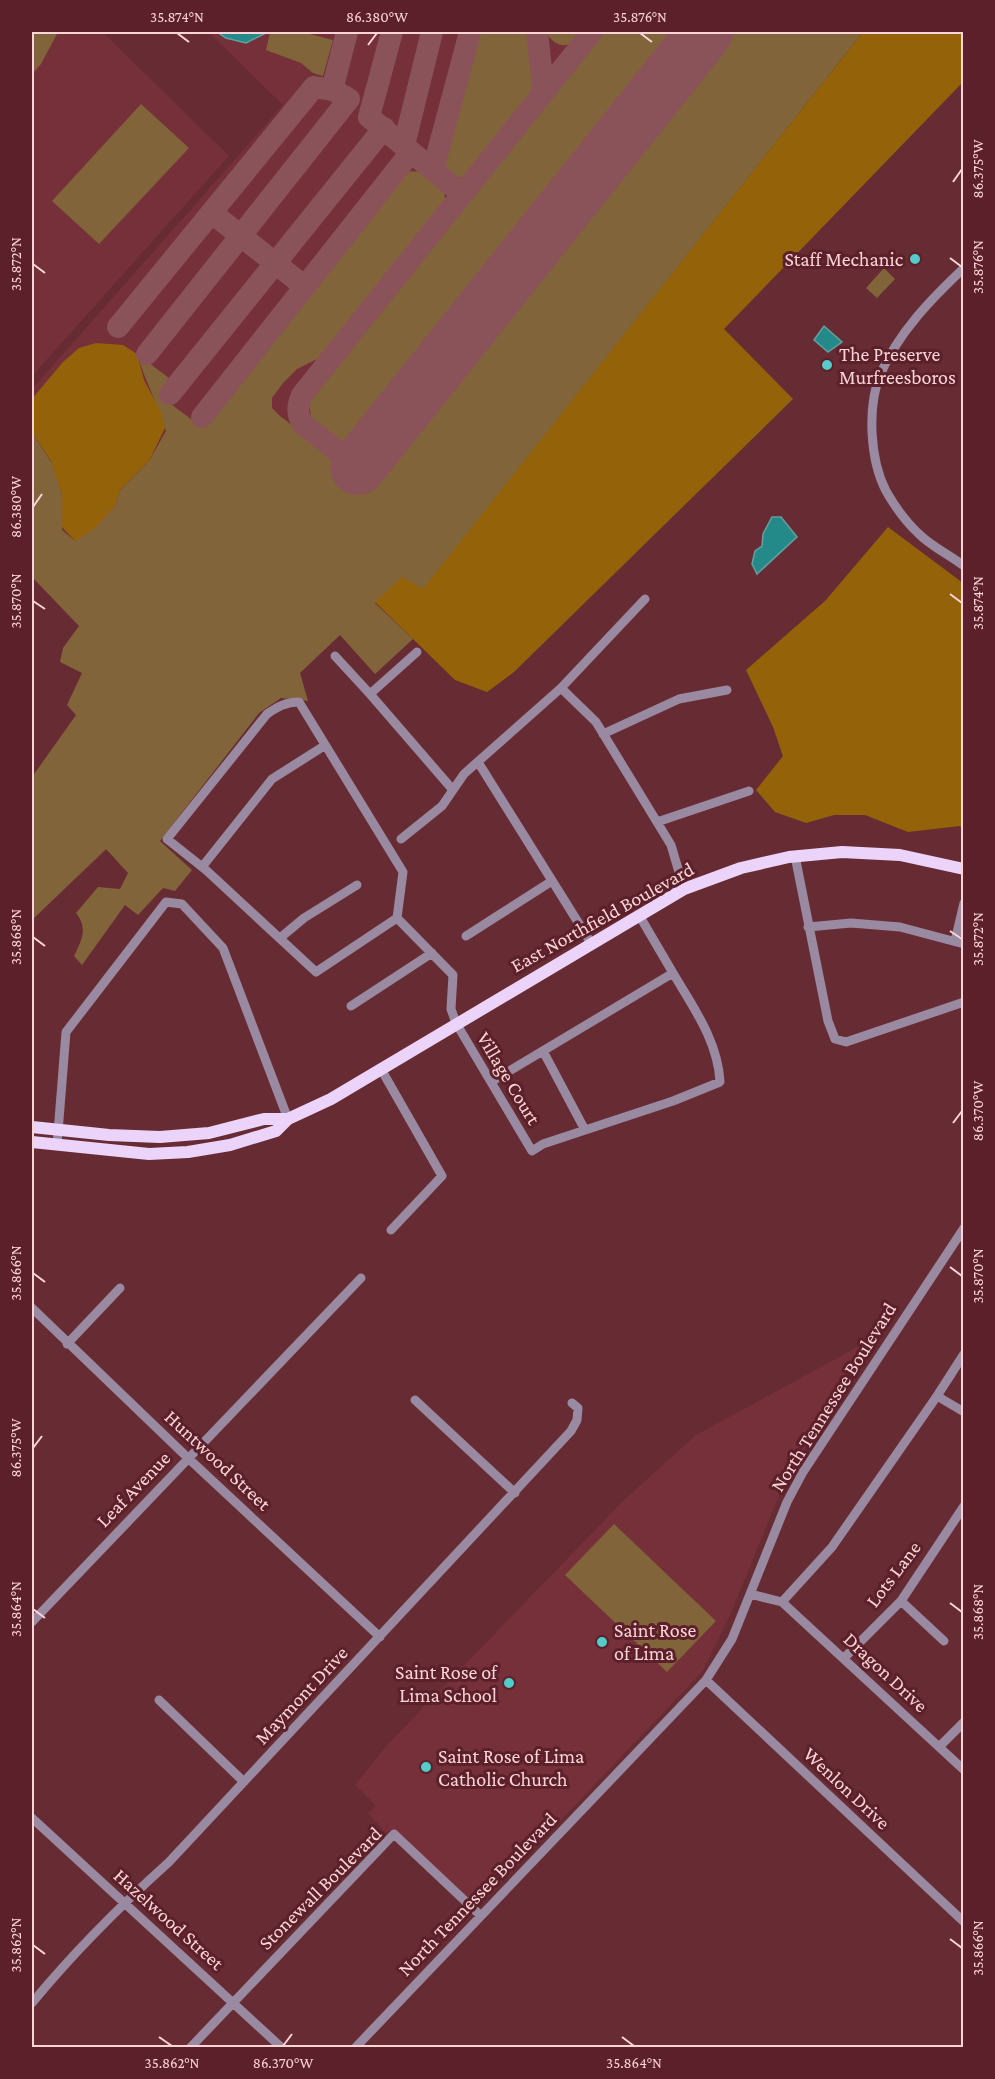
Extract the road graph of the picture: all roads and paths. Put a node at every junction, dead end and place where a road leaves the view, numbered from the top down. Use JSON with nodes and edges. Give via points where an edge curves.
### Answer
{"nodes":[{"id":1,"x":963,"y":268,"type":"edge"},
{"id":2,"x":963,"y":566,"type":"edge"},
{"id":3,"x":645,"y":599,"type":"dead end"},
{"id":4,"x":417,"y":652,"type":"dead end"},
{"id":5,"x":335,"y":656,"type":"dead end"},
{"id":6,"x":561,"y":688,"type":"junction"},
{"id":7,"x":727,"y":690,"type":"dead end"},
{"id":8,"x":370,"y":694,"type":"junction"},
{"id":9,"x":603,"y":734,"type":"junction"},
{"id":10,"x":324,"y":746,"type":"junction"},
{"id":11,"x":478,"y":762,"type":"junction"},
{"id":12,"x":453,"y":790,"type":"junction"},
{"id":13,"x":749,"y":791,"type":"dead end"},
{"id":14,"x":657,"y":822,"type":"junction"},
{"id":15,"x":401,"y":839,"type":"dead end"},
{"id":16,"x":795,"y":856,"type":"junction"},
{"id":17,"x":202,"y":867,"type":"junction"},
{"id":18,"x":963,"y":869,"type":"edge"},
{"id":19,"x":552,"y":881,"type":"junction"},
{"id":20,"x":357,"y":885,"type":"dead end"},
{"id":21,"x":684,"y":889,"type":"junction"},
{"id":22,"x":963,"y":903,"type":"edge"},
{"id":23,"x":639,"y":915,"type":"junction"},
{"id":24,"x":397,"y":918,"type":"junction"},
{"id":25,"x":808,"y":927,"type":"junction"},
{"id":26,"x":466,"y":936,"type":"dead end"},
{"id":27,"x":280,"y":938,"type":"junction"},
{"id":28,"x":959,"y":943,"type":"edge"},
{"id":29,"x":591,"y":944,"type":"junction"},
{"id":30,"x":432,"y":953,"type":"junction"},
{"id":31,"x":673,"y":973,"type":"junction"},
{"id":32,"x":963,"y":1002,"type":"edge"},
{"id":33,"x":351,"y":1006,"type":"dead end"},
{"id":34,"x":456,"y":1023,"type":"junction"},
{"id":35,"x":543,"y":1051,"type":"junction"},
{"id":36,"x":381,"y":1069,"type":"junction"},
{"id":37,"x":491,"y":1082,"type":"junction"},
{"id":38,"x":288,"y":1119,"type":"junction"},
{"id":39,"x":32,"y":1127,"type":"edge"},
{"id":40,"x":57,"y":1130,"type":"junction"},
{"id":41,"x":585,"y":1130,"type":"junction"},
{"id":42,"x":32,"y":1142,"type":"edge"},
{"id":43,"x":57,"y":1145,"type":"junction"},
{"id":44,"x":963,"y":1228,"type":"edge"},
{"id":45,"x":392,"y":1230,"type":"dead end"},
{"id":46,"x":361,"y":1278,"type":"dead end"},
{"id":47,"x":120,"y":1288,"type":"dead end"},
{"id":48,"x":32,"y":1308,"type":"edge"},
{"id":49,"x":67,"y":1344,"type":"junction"},
{"id":50,"x":963,"y":1354,"type":"edge"},
{"id":51,"x":937,"y":1396,"type":"junction"},
{"id":52,"x":415,"y":1400,"type":"dead end"},
{"id":53,"x":572,"y":1403,"type":"dead end"},
{"id":54,"x":963,"y":1412,"type":"edge"},
{"id":55,"x":188,"y":1458,"type":"junction"},
{"id":56,"x":515,"y":1493,"type":"junction"},
{"id":57,"x":963,"y":1506,"type":"edge"},
{"id":58,"x":750,"y":1594,"type":"junction"},
{"id":59,"x":901,"y":1601,"type":"junction"},
{"id":60,"x":782,"y":1602,"type":"junction"},
{"id":61,"x":32,"y":1622,"type":"edge"},
{"id":62,"x":380,"y":1637,"type":"junction"},
{"id":63,"x":944,"y":1641,"type":"dead end"},
{"id":64,"x":844,"y":1658,"type":"junction"},
{"id":65,"x":706,"y":1680,"type":"junction"},
{"id":66,"x":159,"y":1700,"type":"dead end"},
{"id":67,"x":963,"y":1722,"type":"edge"},
{"id":68,"x":940,"y":1746,"type":"junction"},
{"id":69,"x":963,"y":1770,"type":"edge"},
{"id":70,"x":244,"y":1782,"type":"junction"},
{"id":71,"x":32,"y":1818,"type":"edge"},
{"id":72,"x":123,"y":1903,"type":"junction"},
{"id":73,"x":481,"y":1916,"type":"junction"},
{"id":74,"x":963,"y":1922,"type":"edge"},
{"id":75,"x":234,"y":2002,"type":"junction"},
{"id":76,"x":32,"y":2003,"type":"edge"},
{"id":77,"x":190,"y":2048,"type":"edge"},
{"id":78,"x":282,"y":2048,"type":"edge"},
{"id":79,"x":355,"y":2048,"type":"edge"}],
"edges":[{"from":1,"to":2,"type":"street","via":[[898,341],[880,376],[872,423],[874,455],[886,490],[920,535]]},
{"from":3,"to":6,"type":"street"},
{"from":4,"to":8,"type":"street"},
{"from":5,"to":8,"type":"street"},
{"from":6,"to":9,"type":"street"},
{"from":6,"to":11,"type":"street"},
{"from":7,"to":9,"type":"street","via":[[680,699]]},
{"from":8,"to":12,"type":"street"},
{"from":9,"to":14,"type":"street"},
{"from":10,"to":17,"type":"street","via":[[272,779]]},
{"from":10,"to":17,"type":"street","via":[[299,702],[278,706],[267,714],[167,839]]},
{"from":10,"to":24,"type":"street","via":[[403,872]]},
{"from":11,"to":12,"type":"street"},
{"from":11,"to":19,"type":"street"},
{"from":12,"to":15,"type":"street","via":[[442,806]]},
{"from":13,"to":14,"type":"street"},
{"from":14,"to":21,"type":"street","via":[[671,845]]},
{"from":16,"to":18,"type":"main road","name":"East Northfield Boulevard","via":[[842,852],[900,855]]},
{"from":16,"to":21,"type":"main road","name":"East Northfield Boulevard","via":[[741,868]]},
{"from":16,"to":25,"type":"street"},
{"from":17,"to":27,"type":"street"},
{"from":19,"to":26,"type":"street"},
{"from":19,"to":29,"type":"street"},
{"from":20,"to":27,"type":"street"},
{"from":21,"to":23,"type":"main road","name":"East Northfield Boulevard"},
{"from":22,"to":28,"type":"street"},
{"from":23,"to":29,"type":"main road","name":"East Northfield Boulevard"},
{"from":23,"to":31,"type":"street"},
{"from":24,"to":27,"type":"street","via":[[316,972]]},
{"from":24,"to":30,"type":"street"},
{"from":25,"to":28,"type":"street","via":[[851,923],[900,927]]},
{"from":25,"to":32,"type":"street","via":[[835,1039],[846,1042]]},
{"from":29,"to":34,"type":"main road","name":"East Northfield Boulevard"},
{"from":30,"to":33,"type":"street"},
{"from":30,"to":34,"type":"street","via":[[453,975],[451,1009]]},
{"from":31,"to":35,"type":"street"},
{"from":31,"to":41,"type":"street","via":[[708,1032],[720,1069],[720,1082]]},
{"from":34,"to":36,"type":"main road","name":"East Northfield Boulevard"},
{"from":34,"to":37,"type":"street","name":"Village Court"},
{"from":35,"to":37,"type":"street"},
{"from":35,"to":41,"type":"street"},
{"from":36,"to":38,"type":"main road","name":"East Northfield Boulevard"},
{"from":36,"to":45,"type":"street","via":[[442,1176]]},
{"from":37,"to":41,"type":"street","name":"Village Court","via":[[532,1151]]},
{"from":38,"to":40,"type":"main road","name":"East Northfield Boulevard","via":[[264,1119],[209,1133],[160,1137]]},
{"from":38,"to":40,"type":"street","via":[[223,948],[182,904],[166,902],[66,1032]]},
{"from":38,"to":43,"type":"main road","name":"East Northfield Boulevard","via":[[276,1131],[188,1152],[149,1154]]},
{"from":39,"to":40,"type":"main road","name":"East Northfield Boulevard"},
{"from":40,"to":43,"type":"street"},
{"from":42,"to":43,"type":"main road","name":"East Northfield Boulevard"},
{"from":44,"to":58,"type":"street","name":"North Tennessee Boulevard","via":[[803,1472]]},
{"from":46,"to":55,"type":"street","name":"Leaf Avenue"},
{"from":47,"to":49,"type":"street"},
{"from":48,"to":49,"type":"street","name":"Huntwood Street"},
{"from":49,"to":55,"type":"street","name":"Huntwood Street"},
{"from":50,"to":51,"type":"street"},
{"from":51,"to":54,"type":"street"},
{"from":51,"to":60,"type":"street","via":[[832,1547]]},
{"from":52,"to":56,"type":"street"},
{"from":53,"to":56,"type":"street","name":"Maymont Drive","via":[[579,1408],[571,1431]]},
{"from":55,"to":61,"type":"street","name":"Leaf Avenue"},
{"from":55,"to":62,"type":"street","name":"Huntwood Street"},
{"from":56,"to":62,"type":"street","name":"Maymont Drive"},
{"from":57,"to":59,"type":"street","name":"Lots Lane"},
{"from":58,"to":60,"type":"street"},
{"from":58,"to":65,"type":"street","name":"North Tennessee Boulevard","via":[[732,1639]]},
{"from":59,"to":63,"type":"street"},
{"from":59,"to":64,"type":"street","name":"Lots Lane"},
{"from":60,"to":64,"type":"street","name":"Dragon Drive"},
{"from":62,"to":70,"type":"street","name":"Maymont Drive"},
{"from":64,"to":68,"type":"street","name":"Dragon Drive"},
{"from":65,"to":73,"type":"street","name":"North Tennessee Boulevard"},
{"from":65,"to":74,"type":"street","name":"Wenlon Drive"},
{"from":66,"to":70,"type":"street"},
{"from":67,"to":68,"type":"street"},
{"from":68,"to":69,"type":"street","name":"Dragon Drive"},
{"from":70,"to":72,"type":"street","name":"Maymont Drive","via":[[169,1862]]},
{"from":71,"to":72,"type":"street","name":"Hazelwood Street"},
{"from":72,"to":75,"type":"street","name":"Hazelwood Street"},
{"from":72,"to":76,"type":"street","name":"Maymont Drive"},
{"from":73,"to":75,"type":"street","name":"Stonewall Boulevard","via":[[394,1834]]},
{"from":73,"to":79,"type":"street","name":"North Tennessee Boulevard"},
{"from":75,"to":77,"type":"street","name":"Stonewall Boulevard"},
{"from":75,"to":78,"type":"street","name":"Hazelwood Street"}]}
